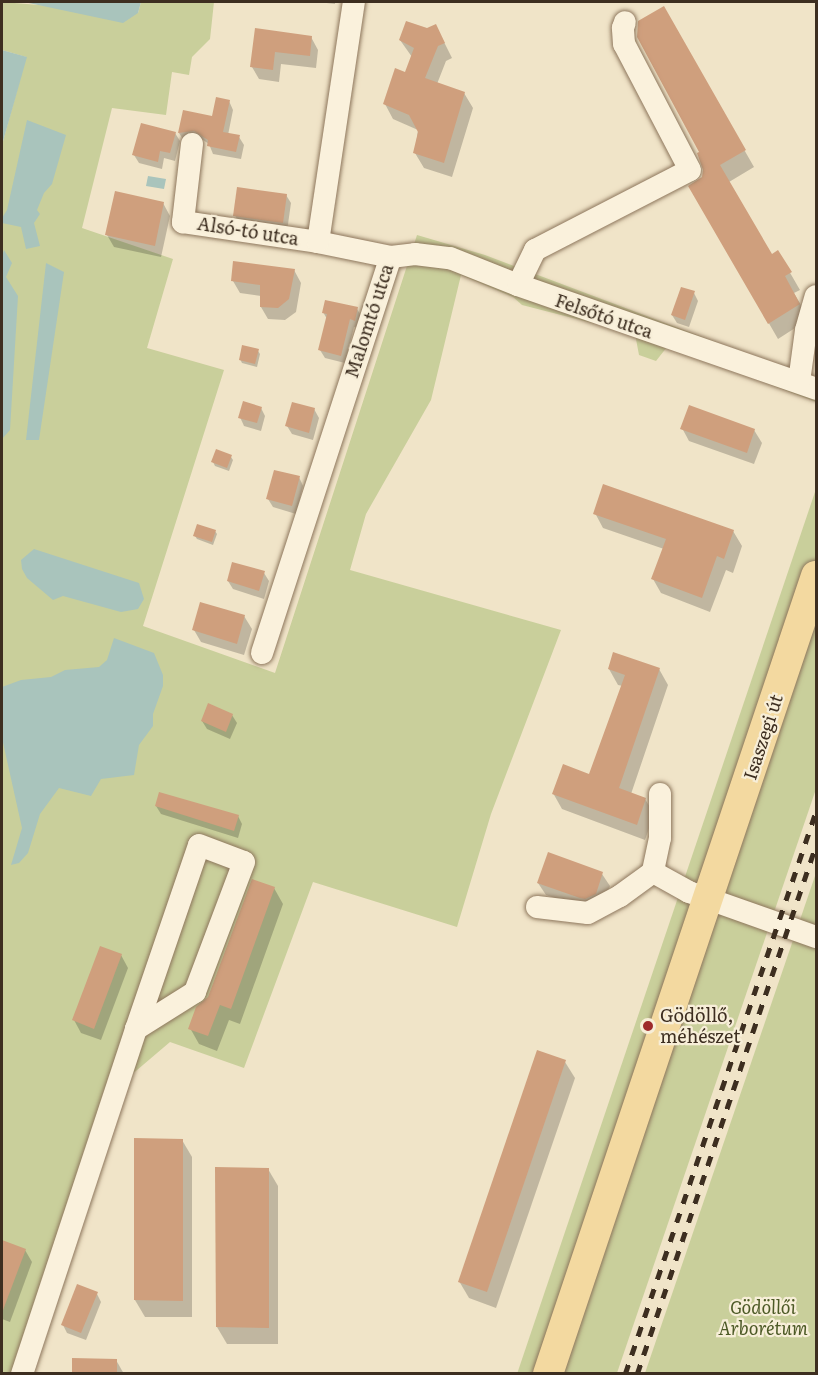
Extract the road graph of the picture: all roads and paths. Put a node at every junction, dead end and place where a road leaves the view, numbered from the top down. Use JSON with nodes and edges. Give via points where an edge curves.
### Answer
{"nodes":[{"id":1,"x":354,"y":2,"type":"edge"},
{"id":2,"x":625,"y":22,"type":"dead end"},
{"id":3,"x":192,"y":144,"type":"dead end"},
{"id":4,"x":318,"y":242,"type":"junction"},
{"id":5,"x":391,"y":257,"type":"junction"},
{"id":6,"x":518,"y":285,"type":"junction"},
{"id":7,"x":816,"y":296,"type":"edge"},
{"id":8,"x":792,"y":310,"type":"dead end"},
{"id":9,"x":806,"y":330,"type":"junction"},
{"id":10,"x":808,"y":386,"type":"edge"},
{"id":11,"x":816,"y":576,"type":"edge"},
{"id":12,"x":262,"y":653,"type":"dead end"},
{"id":13,"x":660,"y":794,"type":"dead end"},
{"id":14,"x":653,"y":872,"type":"junction"},
{"id":15,"x":709,"y":898,"type":"junction"},
{"id":16,"x":537,"y":908,"type":"dead end"},
{"id":17,"x":816,"y":937,"type":"edge"},
{"id":18,"x":136,"y":1029,"type":"junction"},
{"id":19,"x":22,"y":1374,"type":"edge"},
{"id":20,"x":548,"y":1374,"type":"edge"}],
"edges":[{"from":1,"to":4,"type":"street"},
{"from":2,"to":6,"type":"street","via":[[624,44],[690,170],[535,250]]},
{"from":3,"to":4,"type":"street","name":"Alsó-tó utca","via":[[183,222]]},
{"from":4,"to":5,"type":"street","name":"Malomtó utca"},
{"from":5,"to":6,"type":"street","name":"Felsőtó utca","via":[[415,254],[450,258]]},
{"from":5,"to":12,"type":"street","name":"Malomtó utca"},
{"from":6,"to":10,"type":"street","name":"Felsőtó utca"},
{"from":7,"to":9,"type":"street"},
{"from":8,"to":9,"type":"street"},
{"from":9,"to":10,"type":"street"},
{"from":11,"to":15,"type":"main road","name":"Isaszegi út"},
{"from":13,"to":14,"type":"street","via":[[660,838]]},
{"from":14,"to":15,"type":"street","via":[[680,888]]},
{"from":14,"to":16,"type":"street","via":[[588,913]]},
{"from":15,"to":17,"type":"street"},
{"from":15,"to":20,"type":"main road","name":"Isaszegi út"},
{"from":18,"to":18,"type":"street","via":[[199,845],[244,862],[195,992]]},
{"from":18,"to":19,"type":"street"}]}
